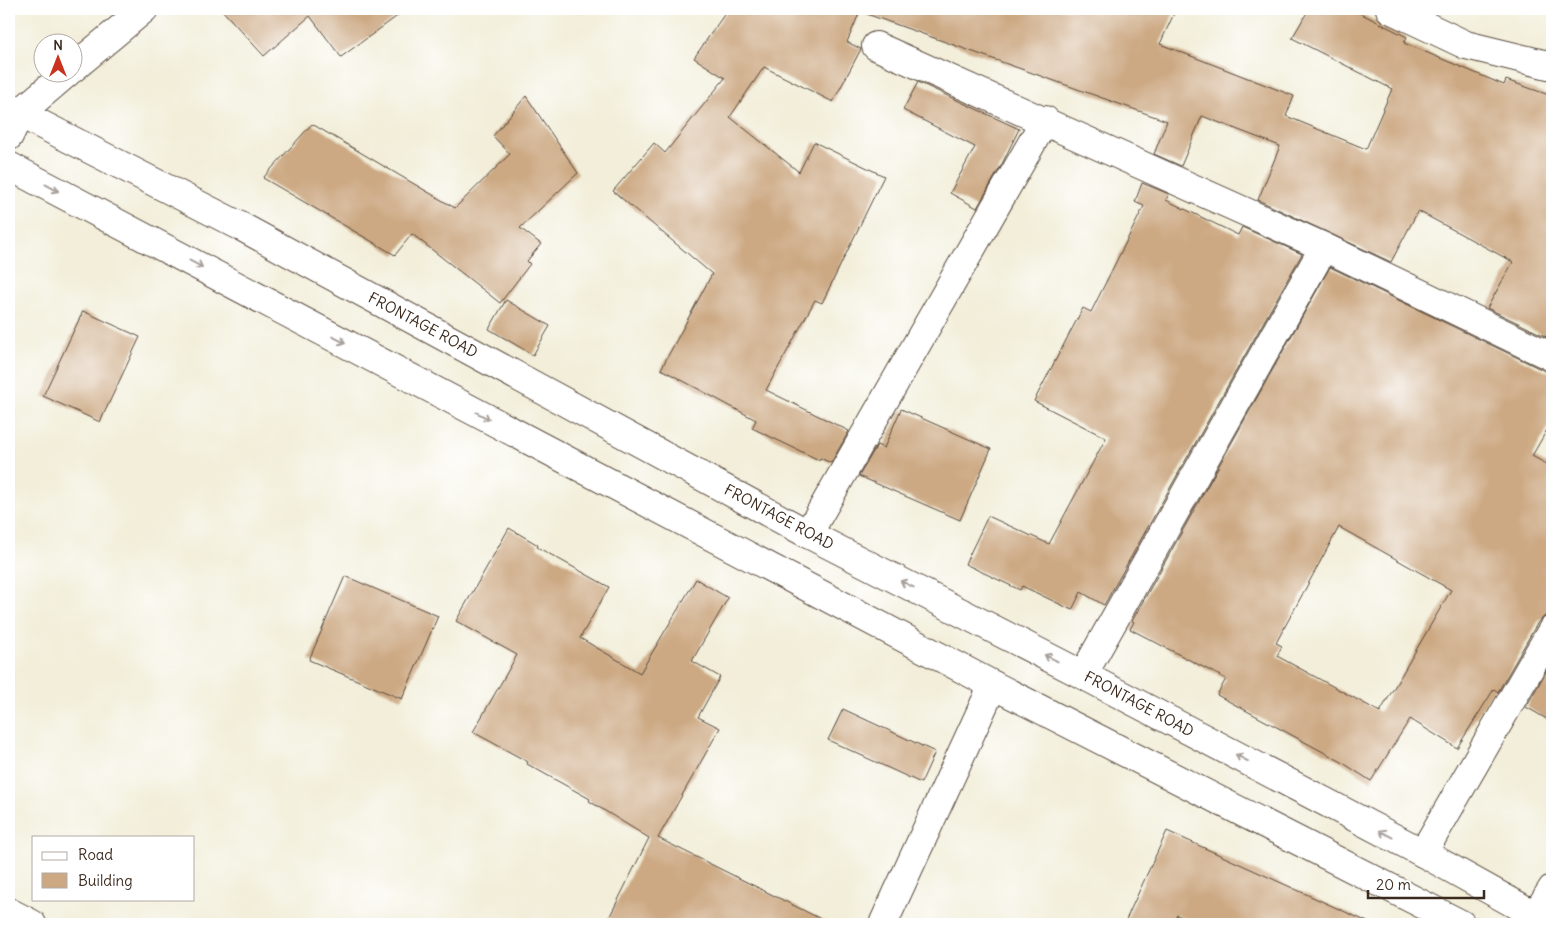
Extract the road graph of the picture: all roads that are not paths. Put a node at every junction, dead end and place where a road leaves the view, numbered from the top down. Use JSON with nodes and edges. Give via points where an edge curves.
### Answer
{"nodes":[{"id":1,"x":144,"y":9,"type":"edge"},
{"id":2,"x":1390,"y":9,"type":"edge"},
{"id":3,"x":876,"y":46,"type":"dead end"},
{"id":4,"x":82,"y":61,"type":"edge"},
{"id":5,"x":1552,"y":66,"type":"edge"},
{"id":6,"x":56,"y":82,"type":"edge"},
{"id":7,"x":12,"y":119,"type":"edge"},
{"id":8,"x":1045,"y":120,"type":"junction"},
{"id":9,"x":9,"y":166,"type":"edge"},
{"id":10,"x":1324,"y":247,"type":"junction"},
{"id":11,"x":1552,"y":357,"type":"edge"},
{"id":12,"x":808,"y":534,"type":"junction"},
{"id":13,"x":1552,"y":630,"type":"edge"},
{"id":14,"x":1083,"y":675,"type":"junction"},
{"id":15,"x":993,"y":684,"type":"junction"},
{"id":16,"x":1423,"y":854,"type":"junction"},
{"id":17,"x":1552,"y":889,"type":"edge"},
{"id":18,"x":9,"y":912,"type":"edge"},
{"id":19,"x":1543,"y":920,"type":"edge"},
{"id":20,"x":32,"y":924,"type":"edge"},
{"id":21,"x":883,"y":924,"type":"edge"},
{"id":22,"x":1461,"y":924,"type":"edge"}],
"edges":[{"from":1,"to":4,"type":"main road"},
{"from":2,"to":5,"type":"main road","via":[[1466,46]]},
{"from":3,"to":8,"type":"main road"},
{"from":6,"to":7,"type":"main road"},
{"from":7,"to":12,"type":"main road","name":"FRONTAGE ROAD","via":[[242,227]]},
{"from":8,"to":10,"type":"main road"},
{"from":8,"to":12,"type":"main road"},
{"from":9,"to":15,"type":"main road","one_way":true},
{"from":10,"to":11,"type":"main road"},
{"from":10,"to":14,"type":"main road"},
{"from":14,"to":12,"type":"main road","name":"FRONTAGE ROAD","one_way":true},
{"from":13,"to":16,"type":"main road"},
{"from":16,"to":14,"type":"main road","name":"FRONTAGE ROAD","one_way":true},
{"from":15,"to":21,"type":"main road"},
{"from":15,"to":22,"type":"main road"},
{"from":16,"to":19,"type":"main road","name":"FRONTAGE ROAD"},
{"from":17,"to":19,"type":"main road"},
{"from":18,"to":20,"type":"main road"}]}
